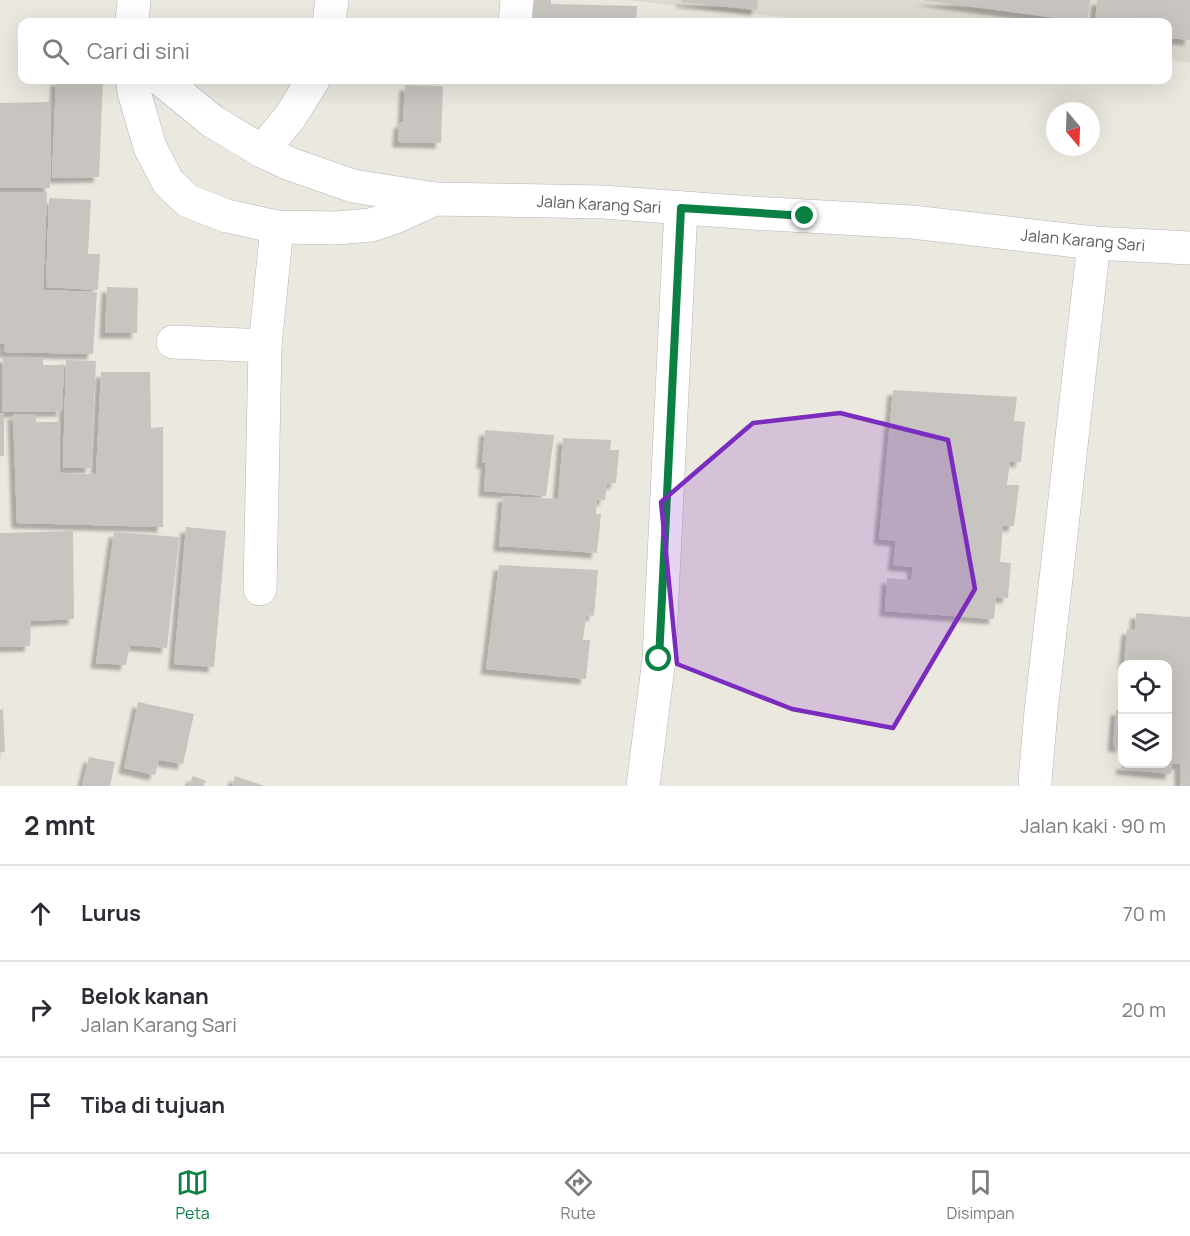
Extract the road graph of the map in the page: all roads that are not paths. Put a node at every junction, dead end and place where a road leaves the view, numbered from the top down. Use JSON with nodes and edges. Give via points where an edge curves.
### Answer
{"nodes":[{"id":1,"x":134,"y":0,"type":"edge"},
{"id":2,"x":332,"y":0,"type":"edge"},
{"id":3,"x":517,"y":0,"type":"edge"},
{"id":4,"x":132,"y":18,"type":"edge"},
{"id":5,"x":330,"y":18,"type":"edge"},
{"id":6,"x":515,"y":18,"type":"edge"},
{"id":7,"x":133,"y":84,"type":"edge"},
{"id":8,"x":167,"y":84,"type":"edge"},
{"id":9,"x":311,"y":84,"type":"edge"},
{"id":10,"x":262,"y":151,"type":"junction"},
{"id":11,"x":435,"y":199,"type":"junction"},
{"id":12,"x":681,"y":208,"type":"junction"},
{"id":13,"x":277,"y":227,"type":"junction"},
{"id":14,"x":1094,"y":243,"type":"junction"},
{"id":15,"x":1190,"y":248,"type":"edge"},
{"id":16,"x":173,"y":342,"type":"dead end"},
{"id":17,"x":265,"y":346,"type":"junction"},
{"id":18,"x":260,"y":589,"type":"dead end"},
{"id":19,"x":1035,"y":781,"type":"dead end"},
{"id":20,"x":644,"y":786,"type":"edge"}],
"edges":[{"from":1,"to":4,"type":"street"},
{"from":2,"to":5,"type":"street"},
{"from":3,"to":6,"type":"street"},
{"from":7,"to":13,"type":"street","name":"Jalan Karang Sari","via":[[150,147],[168,182],[188,201],[227,216]]},
{"from":8,"to":10,"type":"street","via":[[213,121]]},
{"from":9,"to":10,"type":"street"},
{"from":10,"to":11,"type":"street","via":[[353,186]]},
{"from":11,"to":12,"type":"street","name":"Jalan Karang Sari","via":[[603,202]]},
{"from":11,"to":13,"type":"street","name":"Jalan Karang Sari","via":[[371,225]]},
{"from":12,"to":14,"type":"street","name":"Jalan Karang Sari","via":[[912,222]]},
{"from":12,"to":20,"type":"street","via":[[659,659]]},
{"from":13,"to":17,"type":"street"},
{"from":14,"to":15,"type":"street","name":"Jalan Karang Sari"},
{"from":14,"to":19,"type":"street"},
{"from":16,"to":17,"type":"street"},
{"from":17,"to":18,"type":"street"}]}
